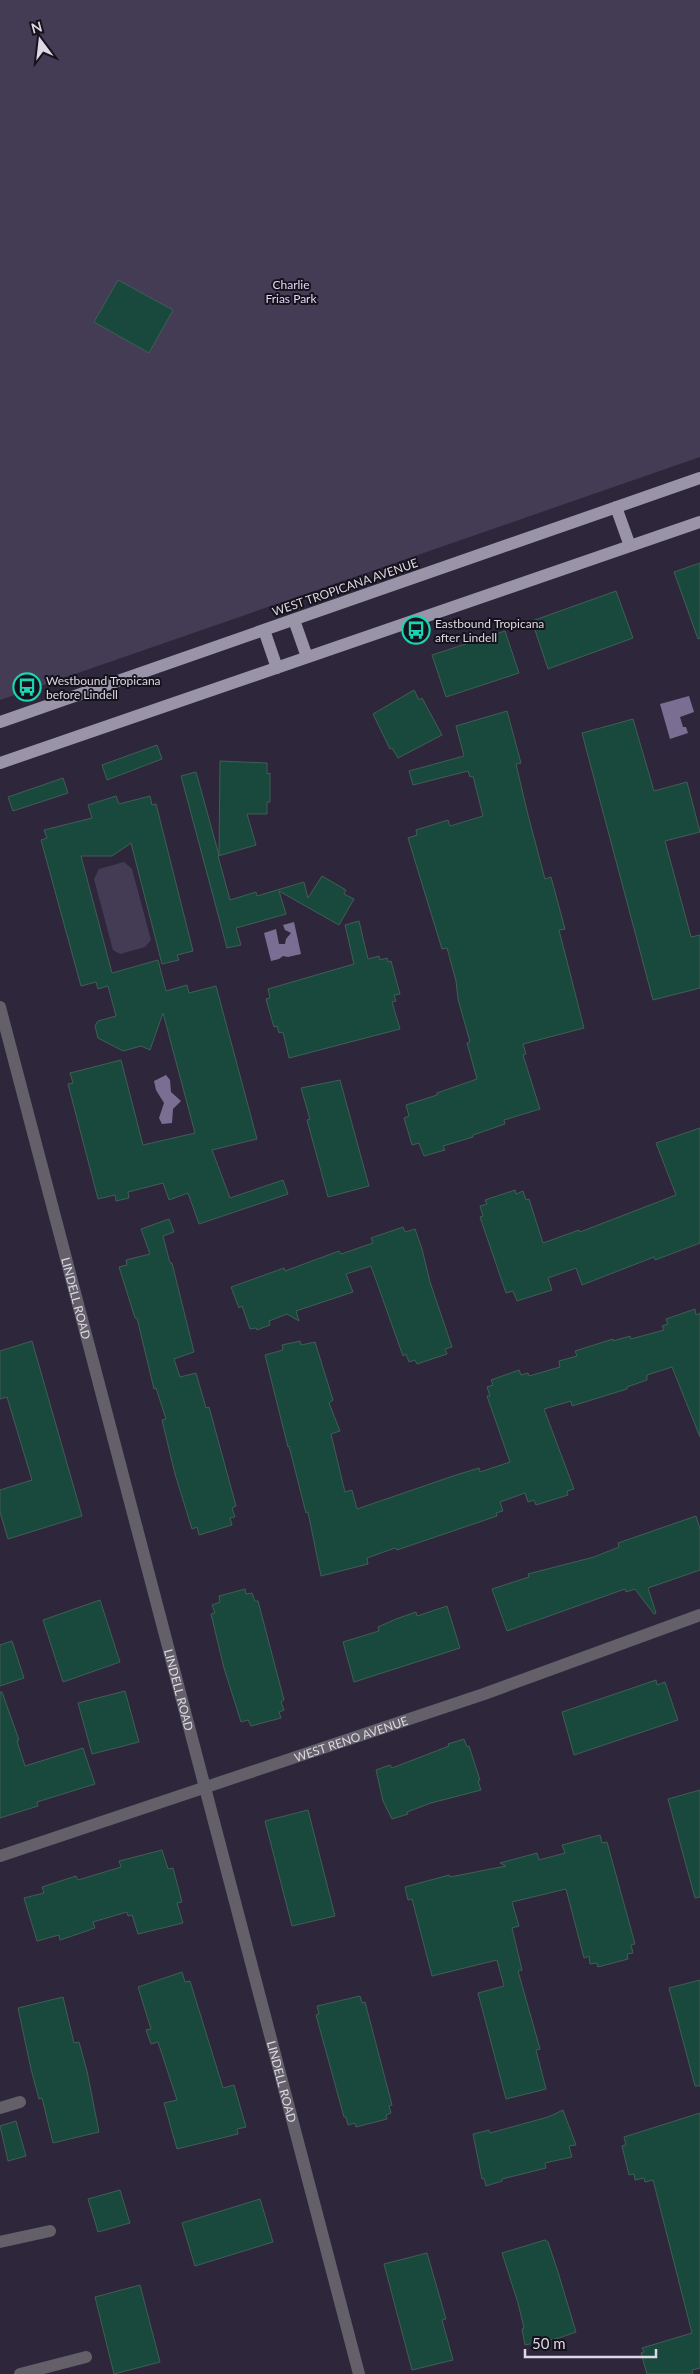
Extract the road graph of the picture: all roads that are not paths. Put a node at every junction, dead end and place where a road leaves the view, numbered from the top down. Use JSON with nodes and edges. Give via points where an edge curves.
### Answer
{"nodes":[{"id":1,"x":700,"y":478,"type":"edge"},
{"id":2,"x":616,"y":507,"type":"junction"},
{"id":3,"x":700,"y":522,"type":"edge"},
{"id":4,"x":630,"y":546,"type":"junction"},
{"id":5,"x":294,"y":620,"type":"junction"},
{"id":6,"x":264,"y":630,"type":"junction"},
{"id":7,"x":307,"y":657,"type":"junction"},
{"id":8,"x":277,"y":668,"type":"junction"},
{"id":9,"x":0,"y":722,"type":"edge"},
{"id":10,"x":0,"y":763,"type":"edge"},
{"id":11,"x":0,"y":1006,"type":"edge"},
{"id":12,"x":700,"y":1614,"type":"edge"},
{"id":13,"x":205,"y":1787,"type":"junction"},
{"id":14,"x":0,"y":1856,"type":"edge"},
{"id":15,"x":20,"y":2102,"type":"dead end"},
{"id":16,"x":0,"y":2108,"type":"edge"},
{"id":17,"x":50,"y":2231,"type":"dead end"},
{"id":18,"x":0,"y":2242,"type":"edge"},
{"id":19,"x":86,"y":2358,"type":"dead end"},
{"id":20,"x":20,"y":2374,"type":"edge"},
{"id":21,"x":359,"y":2374,"type":"edge"}],
"edges":[{"from":1,"to":2,"type":"main road","name":"WEST TROPICANA AVENUE"},
{"from":2,"to":4,"type":"main road"},
{"from":2,"to":5,"type":"main road","name":"WEST TROPICANA AVENUE"},
{"from":3,"to":4,"type":"main road"},
{"from":4,"to":7,"type":"main road"},
{"from":5,"to":6,"type":"main road","name":"WEST TROPICANA AVENUE"},
{"from":5,"to":7,"type":"main road"},
{"from":6,"to":8,"type":"main road"},
{"from":6,"to":9,"type":"main road","name":"WEST TROPICANA AVENUE"},
{"from":7,"to":8,"type":"main road"},
{"from":8,"to":10,"type":"main road"},
{"from":11,"to":13,"type":"street","name":"LINDELL ROAD"},
{"from":12,"to":13,"type":"street","name":"WEST RENO AVENUE","via":[[484,1694]]},
{"from":13,"to":14,"type":"street","name":"WEST RENO AVENUE"},
{"from":13,"to":21,"type":"street","name":"LINDELL ROAD"},
{"from":15,"to":16,"type":"street"},
{"from":17,"to":18,"type":"street"},
{"from":19,"to":20,"type":"street"}]}
